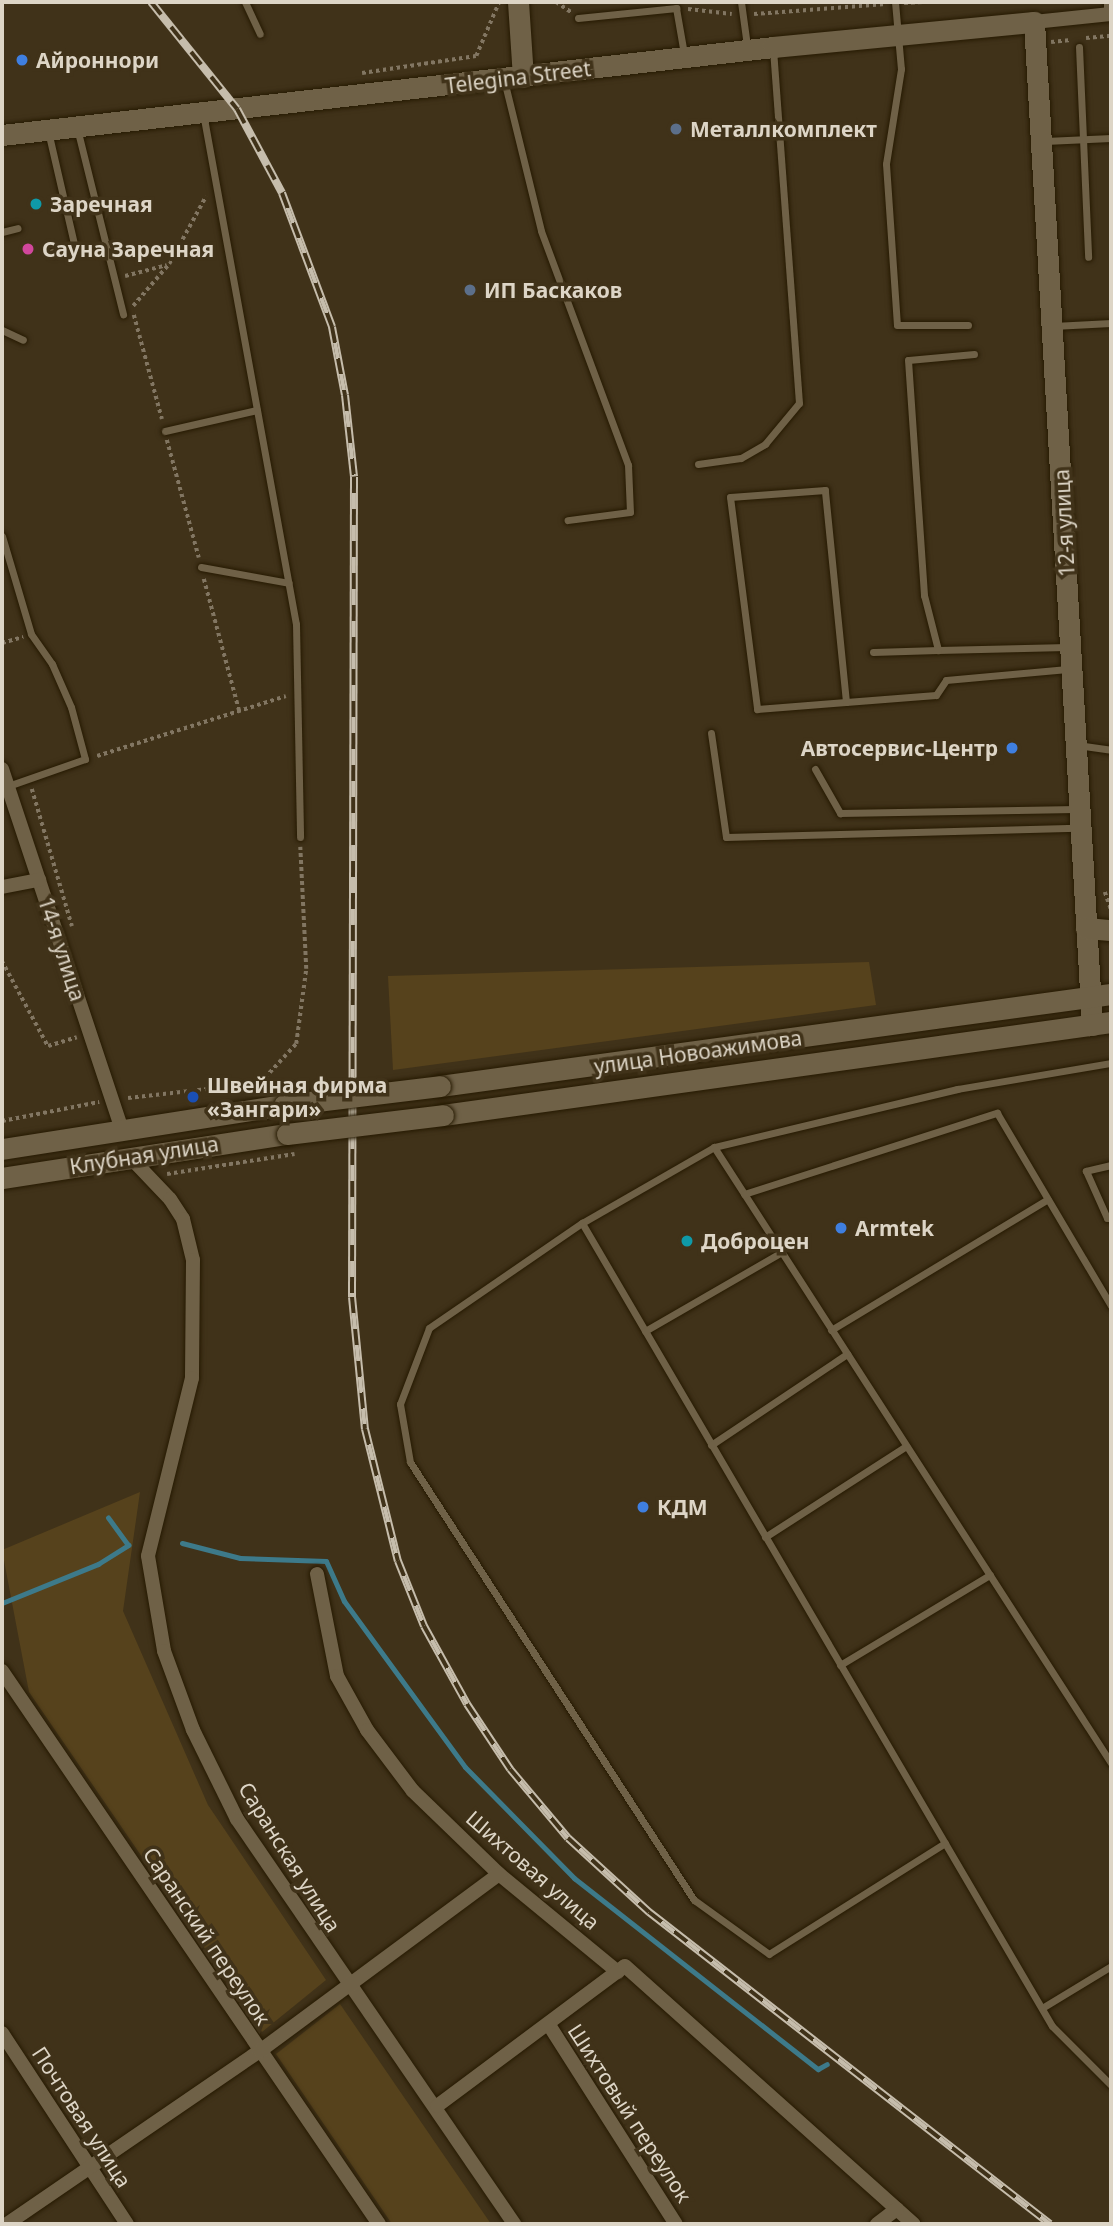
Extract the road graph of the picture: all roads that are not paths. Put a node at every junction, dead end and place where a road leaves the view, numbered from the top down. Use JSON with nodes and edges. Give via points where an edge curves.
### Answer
{"nodes":[{"id":1,"x":245,"y":2,"type":"edge"},
{"id":2,"x":519,"y":2,"type":"edge"},
{"id":3,"x":741,"y":2,"type":"edge"},
{"id":4,"x":895,"y":2,"type":"edge"},
{"id":5,"x":1108,"y":10,"type":"edge"},
{"id":6,"x":578,"y":18,"type":"road end"},
{"id":7,"x":1034,"y":22,"type":"junction"},
{"id":8,"x":899,"y":33,"type":"junction"},
{"id":9,"x":260,"y":34,"type":"dead end"},
{"id":10,"x":773,"y":47,"type":"junction"},
{"id":11,"x":1079,"y":47,"type":"dead end"},
{"id":12,"x":747,"y":50,"type":"junction"},
{"id":13,"x":684,"y":58,"type":"junction"},
{"id":14,"x":513,"y":78,"type":"junction"},
{"id":15,"x":203,"y":113,"type":"junction"},
{"id":16,"x":77,"y":127,"type":"junction"},
{"id":17,"x":48,"y":130,"type":"junction"},
{"id":18,"x":2,"y":135,"type":"edge"},
{"id":19,"x":1111,"y":138,"type":"edge"},
{"id":20,"x":1083,"y":139,"type":"junction"},
{"id":21,"x":1041,"y":142,"type":"junction"},
{"id":22,"x":18,"y":228,"type":"dead end"},
{"id":23,"x":2,"y":232,"type":"edge"},
{"id":24,"x":52,"y":253,"type":"dead end"},
{"id":25,"x":1088,"y":257,"type":"dead end"},
{"id":26,"x":123,"y":314,"type":"dead end"},
{"id":27,"x":1111,"y":323,"type":"edge"},
{"id":28,"x":968,"y":325,"type":"dead end"},
{"id":29,"x":1052,"y":326,"type":"junction"},
{"id":30,"x":2,"y":330,"type":"edge"},
{"id":31,"x":23,"y":340,"type":"dead end"},
{"id":32,"x":974,"y":354,"type":"dead end"},
{"id":33,"x":257,"y":410,"type":"junction"},
{"id":34,"x":165,"y":431,"type":"dead end"},
{"id":35,"x":698,"y":464,"type":"dead end"},
{"id":36,"x":568,"y":520,"type":"dead end"},
{"id":37,"x":2,"y":536,"type":"edge"},
{"id":38,"x":201,"y":567,"type":"dead end"},
{"id":39,"x":289,"y":583,"type":"junction"},
{"id":40,"x":1071,"y":647,"type":"junction"},
{"id":41,"x":938,"y":650,"type":"junction"},
{"id":42,"x":873,"y":652,"type":"dead end"},
{"id":43,"x":1072,"y":669,"type":"junction"},
{"id":44,"x":846,"y":702,"type":"junction"},
{"id":45,"x":711,"y":733,"type":"dead end"},
{"id":46,"x":1077,"y":745,"type":"junction"},
{"id":47,"x":1111,"y":750,"type":"edge"},
{"id":48,"x":2,"y":769,"type":"edge"},
{"id":49,"x":815,"y":769,"type":"dead end"},
{"id":50,"x":8,"y":786,"type":"junction"},
{"id":51,"x":1081,"y":819,"type":"junction"},
{"id":52,"x":300,"y":837,"type":"road end"},
{"id":53,"x":39,"y":880,"type":"junction"},
{"id":54,"x":2,"y":887,"type":"edge"},
{"id":55,"x":1086,"y":928,"type":"junction"},
{"id":56,"x":1111,"y":930,"type":"edge"},
{"id":57,"x":1101,"y":995,"type":"edge"},
{"id":58,"x":1102,"y":1024,"type":"edge"},
{"id":59,"x":1111,"y":1063,"type":"edge"},
{"id":60,"x":284,"y":1105,"type":"joint"},
{"id":61,"x":122,"y":1129,"type":"junction"},
{"id":62,"x":287,"y":1134,"type":"joint"},
{"id":63,"x":714,"y":1147,"type":"junction"},
{"id":64,"x":2,"y":1149,"type":"edge"},
{"id":65,"x":129,"y":1157,"type":"junction"},
{"id":66,"x":1111,"y":1165,"type":"edge"},
{"id":67,"x":2,"y":1178,"type":"edge"},
{"id":68,"x":744,"y":1194,"type":"junction"},
{"id":69,"x":1048,"y":1199,"type":"junction"},
{"id":70,"x":1111,"y":1217,"type":"edge"},
{"id":71,"x":582,"y":1223,"type":"junction"},
{"id":72,"x":782,"y":1252,"type":"junction"},
{"id":73,"x":1111,"y":1306,"type":"edge"},
{"id":74,"x":831,"y":1330,"type":"junction"},
{"id":75,"x":645,"y":1331,"type":"junction"},
{"id":76,"x":847,"y":1354,"type":"junction"},
{"id":77,"x":711,"y":1445,"type":"junction"},
{"id":78,"x":906,"y":1446,"type":"junction"},
{"id":79,"x":765,"y":1537,"type":"junction"},
{"id":80,"x":317,"y":1574,"type":"dead end"},
{"id":81,"x":990,"y":1575,"type":"junction"},
{"id":82,"x":840,"y":1665,"type":"junction"},
{"id":83,"x":2,"y":1671,"type":"edge"},
{"id":84,"x":1111,"y":1763,"type":"edge"},
{"id":85,"x":945,"y":1843,"type":"junction"},
{"id":86,"x":499,"y":1874,"type":"junction"},
{"id":87,"x":1111,"y":1966,"type":"edge"},
{"id":88,"x":622,"y":1969,"type":"junction"},
{"id":89,"x":348,"y":1987,"type":"junction"},
{"id":90,"x":1042,"y":2008,"type":"junction"},
{"id":91,"x":549,"y":2025,"type":"junction"},
{"id":92,"x":2,"y":2033,"type":"edge"},
{"id":93,"x":260,"y":2051,"type":"junction"},
{"id":94,"x":1111,"y":2085,"type":"edge"},
{"id":95,"x":437,"y":2106,"type":"junction"},
{"id":96,"x":91,"y":2169,"type":"junction"},
{"id":97,"x":897,"y":2209,"type":"junction"},
{"id":98,"x":7,"y":2224,"type":"edge"},
{"id":99,"x":127,"y":2224,"type":"edge"},
{"id":100,"x":379,"y":2224,"type":"edge"},
{"id":101,"x":514,"y":2224,"type":"edge"},
{"id":102,"x":676,"y":2224,"type":"edge"},
{"id":103,"x":877,"y":2224,"type":"edge"},
{"id":104,"x":914,"y":2224,"type":"edge"}],
"edges":[{"from":1,"to":9,"type":"lane"},
{"from":2,"to":14,"type":"main road"},
{"from":3,"to":12,"type":"lane"},
{"from":4,"to":8,"type":"lane"},
{"from":5,"to":7,"type":"street"},
{"from":6,"to":13,"type":"lane","via":[[676,8]]},
{"from":7,"to":8,"type":"main road","name":"Telegina Street"},
{"from":7,"to":21,"type":"main road","name":"12-я улица"},
{"from":8,"to":10,"type":"main road","name":"Telegina Street"},
{"from":8,"to":28,"type":"lane","via":[[898,110],[886,164],[897,325]]},
{"from":10,"to":12,"type":"main road","name":"Telegina Street"},
{"from":10,"to":35,"type":"lane","via":[[799,403],[765,444],[741,458]]},
{"from":11,"to":20,"type":"lane"},
{"from":12,"to":13,"type":"main road","name":"Telegina Street"},
{"from":13,"to":14,"type":"main road","name":"Telegina Street"},
{"from":14,"to":15,"type":"main road","name":"Telegina Street"},
{"from":14,"to":36,"type":"lane","via":[[541,231],[628,465],[630,512]]},
{"from":15,"to":16,"type":"main road","name":"Telegina Street"},
{"from":15,"to":33,"type":"lane"},
{"from":16,"to":17,"type":"main road","name":"Telegina Street"},
{"from":16,"to":26,"type":"lane"},
{"from":17,"to":18,"type":"main road","name":"Telegina Street"},
{"from":17,"to":24,"type":"lane","via":[[75,248]]},
{"from":19,"to":20,"type":"lane"},
{"from":20,"to":21,"type":"lane"},
{"from":20,"to":25,"type":"lane"},
{"from":21,"to":29,"type":"main road","name":"12-я улица"},
{"from":22,"to":23,"type":"lane"},
{"from":27,"to":29,"type":"lane"},
{"from":29,"to":40,"type":"main road","name":"12-я улица"},
{"from":30,"to":31,"type":"lane"},
{"from":32,"to":41,"type":"lane","via":[[908,360],[924,595]]},
{"from":33,"to":34,"type":"lane"},
{"from":33,"to":39,"type":"lane"},
{"from":37,"to":50,"type":"lane","via":[[31,634],[71,707],[85,759]]},
{"from":38,"to":39,"type":"lane"},
{"from":39,"to":52,"type":"lane","via":[[296,624]]},
{"from":40,"to":41,"type":"lane"},
{"from":40,"to":43,"type":"main road","name":"12-я улица"},
{"from":41,"to":42,"type":"lane"},
{"from":43,"to":44,"type":"lane","via":[[946,680],[936,695]]},
{"from":43,"to":46,"type":"main road","name":"12-я улица"},
{"from":44,"to":44,"type":"lane","via":[[757,709],[730,497],[825,490]]},
{"from":45,"to":51,"type":"lane","via":[[726,837]]},
{"from":46,"to":47,"type":"lane"},
{"from":46,"to":51,"type":"main road","name":"12-я улица"},
{"from":48,"to":50,"type":"street","name":"14-я улица"},
{"from":49,"to":51,"type":"lane","via":[[841,813]]},
{"from":50,"to":53,"type":"street","name":"14-я улица"},
{"from":51,"to":55,"type":"main road","name":"12-я улица"},
{"from":53,"to":54,"type":"street"},
{"from":53,"to":61,"type":"street","name":"14-я улица"},
{"from":55,"to":56,"type":"main road"},
{"from":55,"to":57,"type":"main road","name":"12-я улица"},
{"from":57,"to":58,"type":"main road","name":"12-я улица"},
{"from":57,"to":60,"type":"main road","name":"улица Новоажимова","bridge":true},
{"from":58,"to":62,"type":"main road","name":"улица Новоажимова","bridge":true},
{"from":59,"to":63,"type":"lane","via":[[957,1089]]},
{"from":60,"to":61,"type":"main road","name":"Клубная улица"},
{"from":61,"to":64,"type":"main road","name":"Клубная улица"},
{"from":61,"to":65,"type":"main road"},
{"from":62,"to":65,"type":"main road","name":"Клубная улица"},
{"from":63,"to":68,"type":"lane"},
{"from":63,"to":71,"type":"lane"},
{"from":65,"to":67,"type":"main road","name":"Клубная улица"},
{"from":65,"to":89,"type":"street","name":"Саранская улица","via":[[183,1220],[193,1260],[192,1378],[148,1556],[164,1651],[193,1730],[237,1819]]},
{"from":66,"to":70,"type":"lane","via":[[1086,1171],[1107,1218]]},
{"from":68,"to":69,"type":"lane","via":[[997,1113]]},
{"from":68,"to":72,"type":"lane"},
{"from":69,"to":73,"type":"lane"},
{"from":69,"to":74,"type":"lane"},
{"from":71,"to":75,"type":"lane"},
{"from":71,"to":85,"type":"lane","via":[[429,1328],[400,1404],[410,1462],[694,1900],[769,1954]]},
{"from":72,"to":74,"type":"lane"},
{"from":72,"to":75,"type":"lane"},
{"from":74,"to":76,"type":"lane"},
{"from":75,"to":77,"type":"lane"},
{"from":76,"to":77,"type":"lane"},
{"from":76,"to":78,"type":"lane"},
{"from":77,"to":79,"type":"lane"},
{"from":78,"to":79,"type":"lane"},
{"from":78,"to":81,"type":"lane"},
{"from":79,"to":82,"type":"lane"},
{"from":80,"to":86,"type":"street","name":"Шихтовая улица","via":[[337,1676],[367,1730],[413,1791]]},
{"from":81,"to":82,"type":"lane"},
{"from":81,"to":84,"type":"lane"},
{"from":82,"to":85,"type":"lane"},
{"from":83,"to":93,"type":"street","name":"Саранский переулок"},
{"from":85,"to":90,"type":"lane"},
{"from":86,"to":88,"type":"street","name":"Шихтовая улица"},
{"from":86,"to":89,"type":"street"},
{"from":87,"to":90,"type":"lane"},
{"from":88,"to":91,"type":"street","name":"Шихтовый переулок"},
{"from":88,"to":97,"type":"street","name":"Шихтовая улица"},
{"from":89,"to":93,"type":"street"},
{"from":89,"to":95,"type":"street","name":"Саранская улица"},
{"from":90,"to":94,"type":"lane","via":[[1052,2026]]},
{"from":91,"to":95,"type":"street","name":"Шихтовый переулок"},
{"from":91,"to":102,"type":"street","name":"Шихтовый переулок"},
{"from":92,"to":96,"type":"street","name":"Почтовая улица"},
{"from":93,"to":96,"type":"street"},
{"from":93,"to":100,"type":"street","name":"Саранский переулок"},
{"from":95,"to":101,"type":"street","name":"Саранская улица"},
{"from":96,"to":98,"type":"street"},
{"from":96,"to":99,"type":"street","name":"Почтовая улица"},
{"from":97,"to":103,"type":"street"},
{"from":97,"to":104,"type":"street","name":"Шихтовая улица"}]}
